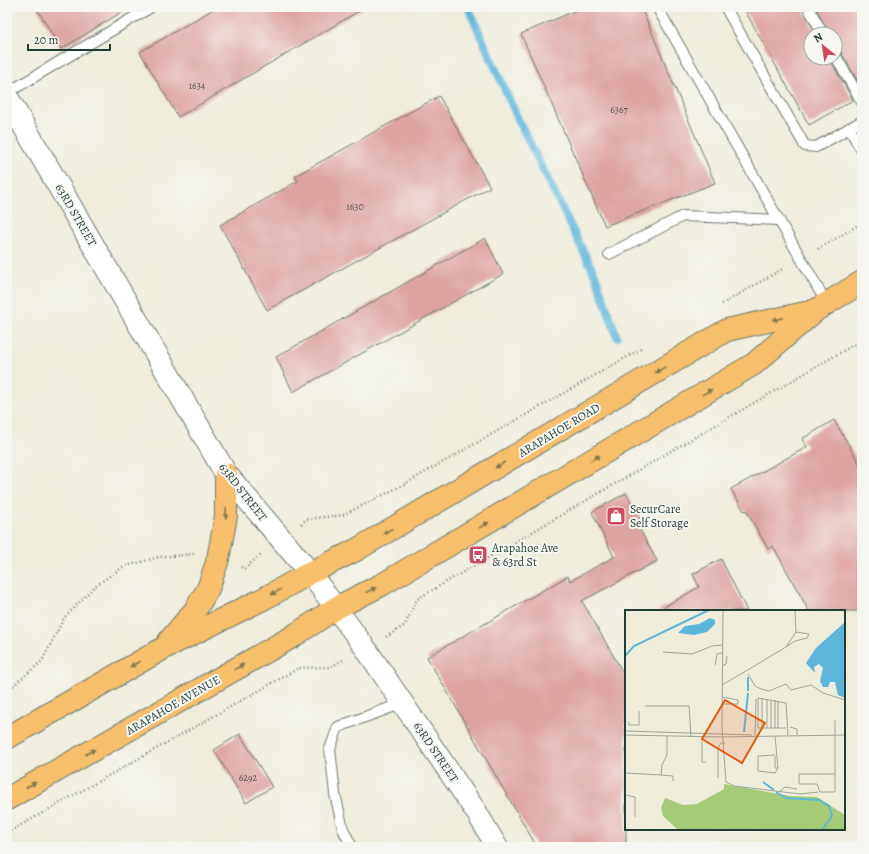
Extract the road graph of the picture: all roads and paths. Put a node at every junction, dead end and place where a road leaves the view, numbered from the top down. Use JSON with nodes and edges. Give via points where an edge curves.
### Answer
{"nodes":[{"id":1,"x":151,"y":7,"type":"edge"},
{"id":2,"x":658,"y":7,"type":"edge"},
{"id":3,"x":725,"y":7,"type":"edge"},
{"id":4,"x":808,"y":7,"type":"edge"},
{"id":5,"x":819,"y":26,"type":"edge"},
{"id":6,"x":841,"y":66,"type":"edge"},
{"id":7,"x":7,"y":93,"type":"edge"},
{"id":8,"x":7,"y":97,"type":"edge"},
{"id":9,"x":862,"y":102,"type":"edge"},
{"id":10,"x":862,"y":121,"type":"edge"},
{"id":11,"x":849,"y":128,"type":"junction"},
{"id":12,"x":862,"y":151,"type":"edge"},
{"id":13,"x":779,"y":220,"type":"junction"},
{"id":14,"x":862,"y":223,"type":"edge"},
{"id":15,"x":609,"y":254,"type":"dead end"},
{"id":16,"x":801,"y":258,"type":"junction"},
{"id":17,"x":862,"y":282,"type":"edge"},
{"id":18,"x":718,"y":306,"type":"dead end"},
{"id":19,"x":821,"y":307,"type":"junction"},
{"id":20,"x":862,"y":340,"type":"edge"},
{"id":21,"x":642,"y":349,"type":"dead end"},
{"id":22,"x":226,"y":474,"type":"junction"},
{"id":23,"x":281,"y":540,"type":"junction"},
{"id":24,"x":218,"y":559,"type":"junction"},
{"id":25,"x":310,"y":573,"type":"junction"},
{"id":26,"x":336,"y":608,"type":"junction"},
{"id":27,"x":164,"y":648,"type":"junction"},
{"id":28,"x":366,"y":649,"type":"junction"},
{"id":29,"x":7,"y":691,"type":"edge"},
{"id":30,"x":403,"y":704,"type":"junction"},
{"id":31,"x":7,"y":738,"type":"edge"},
{"id":32,"x":7,"y":799,"type":"edge"},
{"id":33,"x":7,"y":833,"type":"edge"},
{"id":34,"x":352,"y":847,"type":"edge"},
{"id":35,"x":497,"y":847,"type":"edge"}],
"edges":[{"from":1,"to":7,"type":"lane"},
{"from":2,"to":13,"type":"lane"},
{"from":3,"to":11,"type":"lane","via":[[805,146],[816,147]]},
{"from":4,"to":5,"type":"lane"},
{"from":6,"to":9,"type":"lane"},
{"from":8,"to":22,"type":"street","name":"63RD STREET"},
{"from":10,"to":11,"type":"lane"},
{"from":11,"to":12,"type":"lane"},
{"from":13,"to":15,"type":"lane","via":[[683,216]]},
{"from":13,"to":16,"type":"lane"},
{"from":14,"to":16,"type":"path"},
{"from":16,"to":18,"type":"path"},
{"from":16,"to":19,"type":"lane"},
{"from":17,"to":19,"type":"main road","name":"ARAPAHOE ROAD"},
{"from":19,"to":25,"type":"main road","name":"ARAPAHOE ROAD","one_way":true,"via":[[727,330],[363,546]]},
{"from":26,"to":19,"type":"main road","name":"ARAPAHOE ROAD","one_way":true,"via":[[383,584],[754,364]]},
{"from":20,"to":28,"type":"path","via":[[418,599],[405,625]]},
{"from":21,"to":23,"type":"path","via":[[403,485],[343,515],[307,519]]},
{"from":22,"to":23,"type":"street","name":"63RD STREET"},
{"from":22,"to":24,"type":"main road","one_way":true,"via":[[226,516]]},
{"from":23,"to":24,"type":"path","via":[[244,569]]},
{"from":23,"to":25,"type":"street","name":"63RD STREET"},
{"from":24,"to":27,"type":"main road","via":[[208,589],[196,609]]},
{"from":24,"to":29,"type":"path","via":[[199,554],[159,557],[123,567],[95,586],[64,618],[42,660]]},
{"from":25,"to":26,"type":"street","name":"63RD STREET"},
{"from":25,"to":27,"type":"main road","one_way":true},
{"from":26,"to":28,"type":"street","name":"63RD STREET"},
{"from":32,"to":26,"type":"main road","name":"ARAPAHOE AVENUE","one_way":true,"via":[[292,637]]},
{"from":27,"to":31,"type":"main road","one_way":true},
{"from":28,"to":30,"type":"street","name":"63RD STREET"},
{"from":28,"to":33,"type":"path","via":[[330,667],[299,668]]},
{"from":30,"to":34,"type":"lane","via":[[338,726],[332,742],[330,749],[335,794],[343,829]]},
{"from":30,"to":35,"type":"street","name":"63RD STREET"}]}
